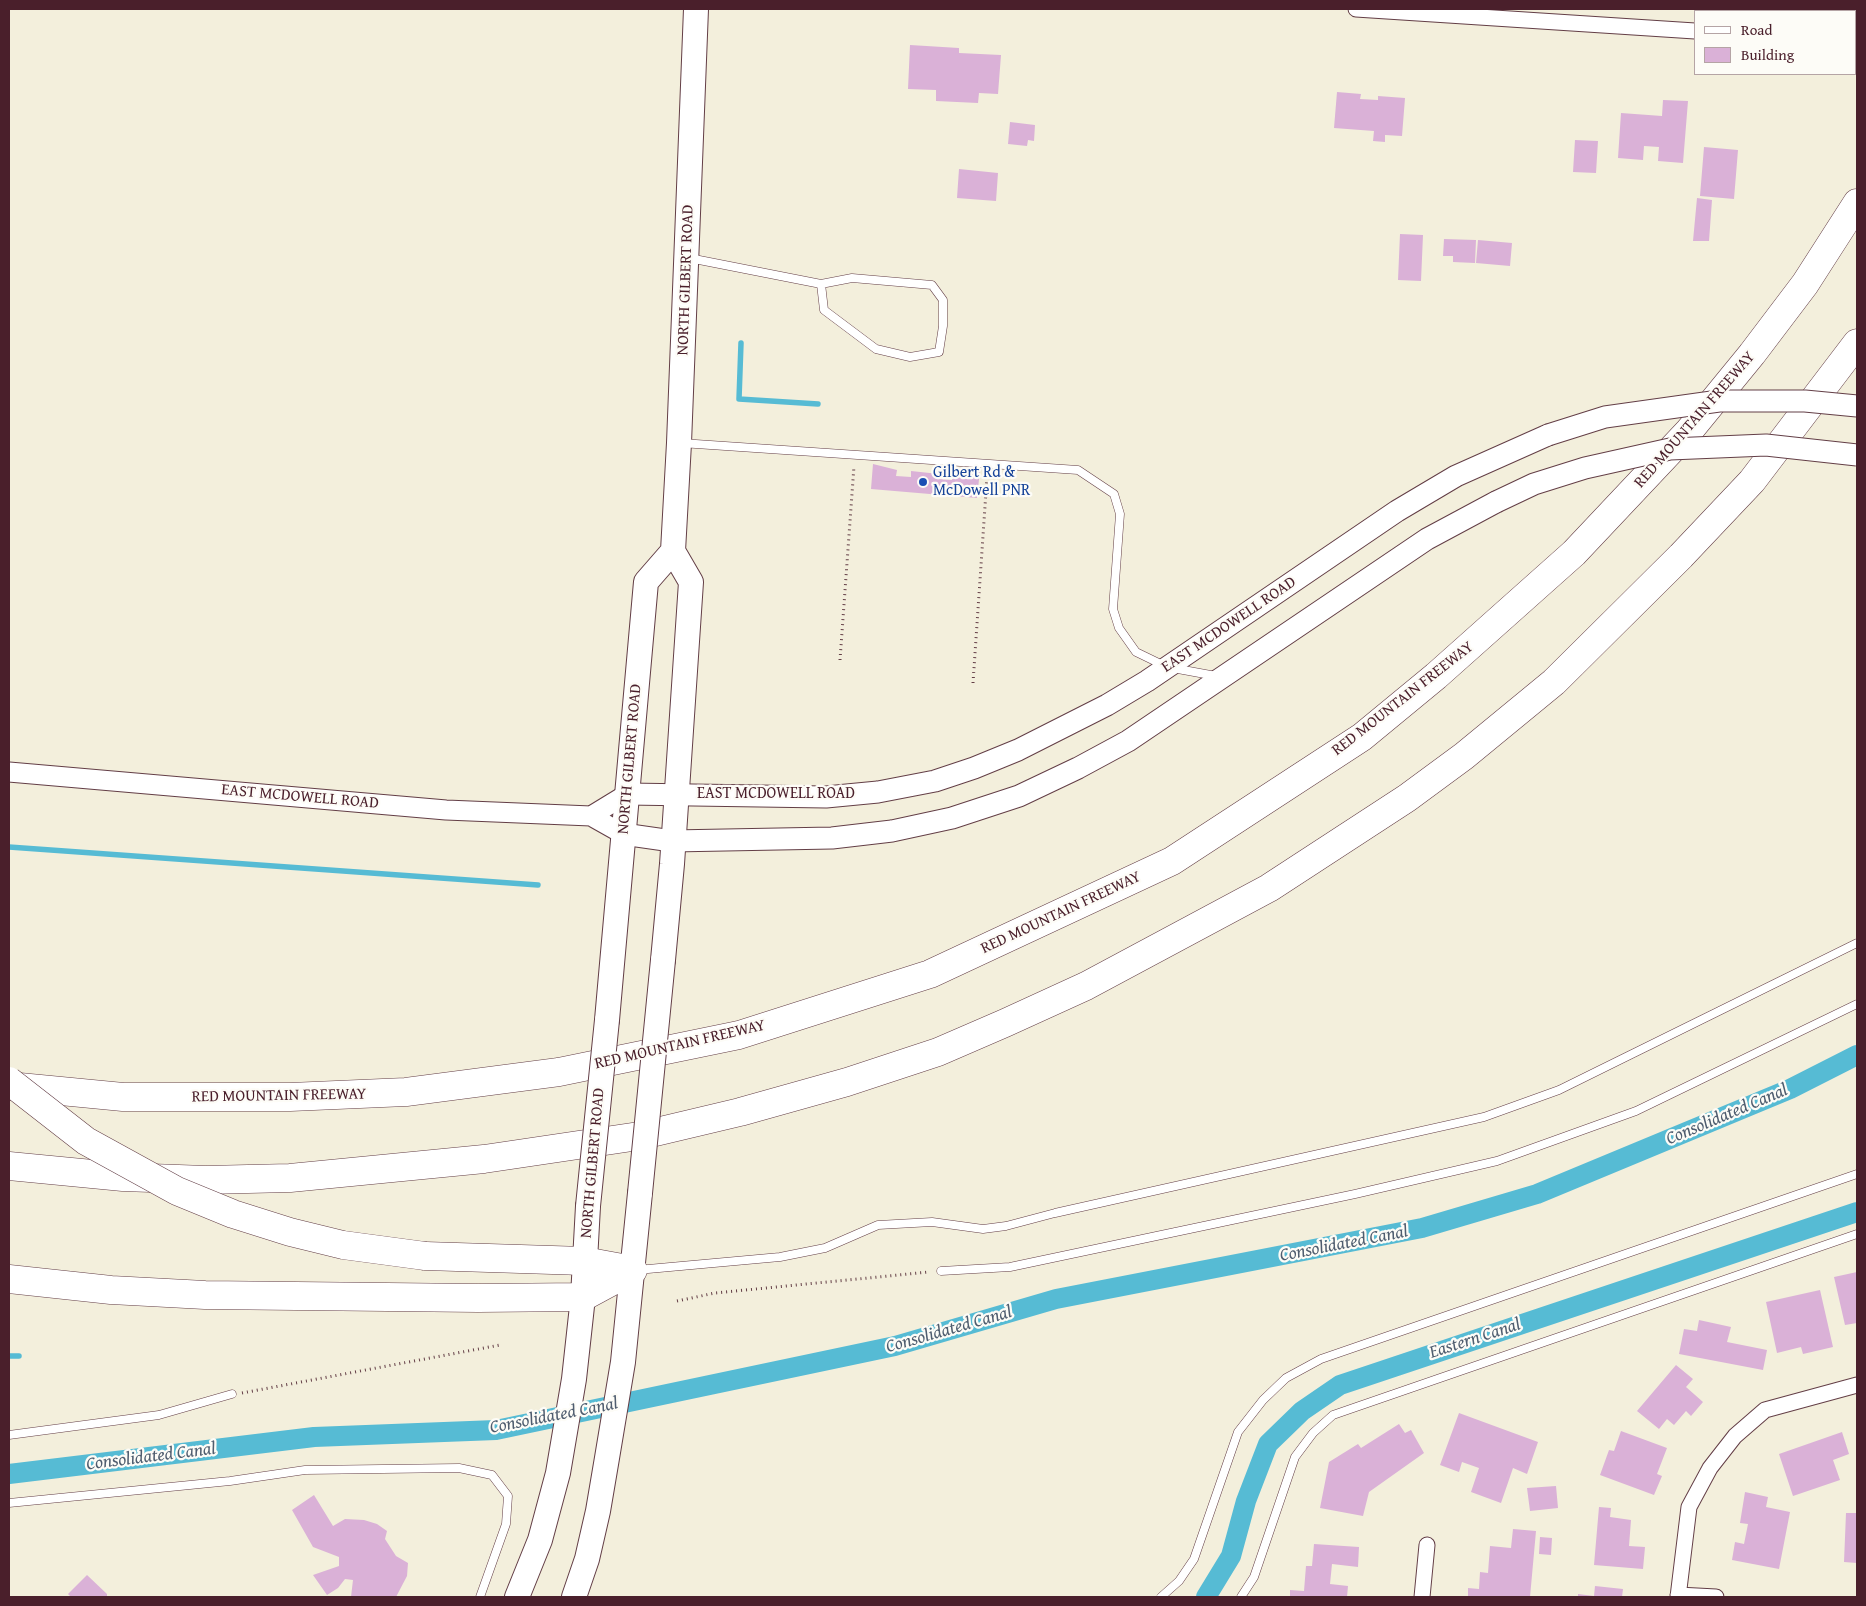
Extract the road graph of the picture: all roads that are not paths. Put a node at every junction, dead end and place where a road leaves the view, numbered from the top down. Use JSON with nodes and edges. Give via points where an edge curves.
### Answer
{"nodes":[{"id":1,"x":696,"y":9,"type":"edge"},
{"id":2,"x":1356,"y":9,"type":"edge"},
{"id":3,"x":1694,"y":31,"type":"edge"},
{"id":4,"x":1857,"y":203,"type":"edge"},
{"id":5,"x":687,"y":258,"type":"junction"},
{"id":6,"x":821,"y":284,"type":"junction"},
{"id":7,"x":1857,"y":343,"type":"edge"},
{"id":8,"x":1857,"y":406,"type":"edge"},
{"id":9,"x":679,"y":443,"type":"junction"},
{"id":10,"x":1857,"y":454,"type":"edge"},
{"id":11,"x":673,"y":551,"type":"junction"},
{"id":12,"x":1167,"y":667,"type":"junction"},
{"id":13,"x":1224,"y":677,"type":"junction"},
{"id":14,"x":9,"y":772,"type":"edge"},
{"id":15,"x":676,"y":793,"type":"junction"},
{"id":16,"x":626,"y":794,"type":"junction"},
{"id":17,"x":591,"y":816,"type":"junction"},
{"id":18,"x":623,"y":834,"type":"junction"},
{"id":19,"x":672,"y":841,"type":"junction"},
{"id":20,"x":1857,"y":943,"type":"edge"},
{"id":21,"x":1857,"y":1004,"type":"edge"},
{"id":22,"x":9,"y":1081,"type":"edge"},
{"id":23,"x":9,"y":1086,"type":"edge"},
{"id":24,"x":9,"y":1166,"type":"edge"},
{"id":25,"x":1857,"y":1174,"type":"edge"},
{"id":26,"x":1857,"y":1234,"type":"edge"},
{"id":27,"x":584,"y":1261,"type":"junction"},
{"id":28,"x":632,"y":1270,"type":"junction"},
{"id":29,"x":941,"y":1271,"type":"road end"},
{"id":30,"x":9,"y":1279,"type":"edge"},
{"id":31,"x":583,"y":1297,"type":"junction"},
{"id":32,"x":1857,"y":1384,"type":"edge"},
{"id":33,"x":232,"y":1394,"type":"road end"},
{"id":34,"x":9,"y":1435,"type":"edge"},
{"id":35,"x":9,"y":1503,"type":"edge"},
{"id":36,"x":1427,"y":1545,"type":"dead end"},
{"id":37,"x":1678,"y":1596,"type":"edge"},
{"id":38,"x":480,"y":1597,"type":"edge"},
{"id":39,"x":518,"y":1597,"type":"edge"},
{"id":40,"x":574,"y":1597,"type":"edge"},
{"id":41,"x":1162,"y":1597,"type":"edge"},
{"id":42,"x":1241,"y":1597,"type":"edge"},
{"id":43,"x":1422,"y":1597,"type":"edge"},
{"id":44,"x":1716,"y":1597,"type":"edge"}],
"edges":[{"from":1,"to":5,"type":"main road","name":"NORTH GILBERT ROAD"},
{"from":2,"to":3,"type":"street"},
{"from":4,"to":23,"type":"highway","name":"RED MOUNTAIN FREEWAY","via":[[1805,284],[1752,354],[1689,431],[1574,553],[1443,670],[1362,736],[1172,861],[930,974],[739,1035],[559,1072],[406,1092],[290,1097],[123,1097]]},
{"from":5,"to":6,"type":"lane"},
{"from":5,"to":9,"type":"main road","name":"NORTH GILBERT ROAD"},
{"from":6,"to":6,"type":"lane","via":[[852,278],[932,285],[943,300],[939,352],[910,357],[876,349],[824,310]]},
{"from":7,"to":24,"type":"highway","via":[[1752,481],[1681,556],[1554,682],[1464,756],[1407,798],[1269,888],[1086,986],[1005,1023],[938,1052],[740,1112],[639,1136],[484,1159],[290,1178],[206,1180],[124,1177]]},
{"from":8,"to":12,"type":"main road","name":"EAST MCDOWELL ROAD","bridge":true,"via":[[1805,401],[1719,401],[1605,418],[1548,435],[1456,476],[1397,511]]},
{"from":9,"to":11,"type":"main road","name":"NORTH GILBERT ROAD"},
{"from":9,"to":12,"type":"lane","via":[[1078,470],[1114,494],[1120,514],[1113,609],[1119,628],[1136,652]]},
{"from":10,"to":13,"type":"main road","name":"EAST MCDOWELL ROAD","bridge":true,"via":[[1766,445],[1670,449],[1585,468],[1534,484],[1427,539]]},
{"from":11,"to":15,"type":"main road","via":[[691,582]]},
{"from":11,"to":16,"type":"main road","name":"NORTH GILBERT ROAD","via":[[646,582]]},
{"from":12,"to":13,"type":"lane"},
{"from":12,"to":15,"type":"main road","name":"EAST MCDOWELL ROAD","via":[[1060,730],[974,768],[935,781],[878,792],[826,797]]},
{"from":13,"to":19,"type":"main road","name":"EAST MCDOWELL ROAD","via":[[1128,742],[1078,768],[1019,796],[952,818],[892,831],[832,838]]},
{"from":14,"to":17,"type":"street","name":"EAST MCDOWELL ROAD","via":[[446,810]]},
{"from":15,"to":16,"type":"main road","name":"EAST MCDOWELL ROAD"},
{"from":15,"to":19,"type":"main road"},
{"from":16,"to":17,"type":"street"},
{"from":16,"to":18,"type":"main road","name":"NORTH GILBERT ROAD"},
{"from":17,"to":18,"type":"street","name":"EAST MCDOWELL ROAD"},
{"from":18,"to":19,"type":"main road","name":"EAST MCDOWELL ROAD"},
{"from":18,"to":27,"type":"main road","name":"NORTH GILBERT ROAD","bridge":true},
{"from":19,"to":28,"type":"main road","bridge":true},
{"from":20,"to":28,"type":"lane","via":[[1559,1090],[1484,1118],[1006,1226],[983,1229],[932,1222],[878,1225],[826,1248],[780,1257]]},
{"from":21,"to":29,"type":"lane","via":[[1636,1111],[1497,1161],[1019,1265]]},
{"from":22,"to":27,"type":"highway","bridge":true,"via":[[86,1141],[177,1191],[233,1214],[290,1232],[343,1245],[425,1256]]},
{"from":25,"to":41,"type":"lane","via":[[1321,1359],[1286,1378],[1263,1400],[1238,1432],[1194,1559],[1180,1581]]},
{"from":26,"to":42,"type":"lane","via":[[1333,1415],[1313,1433],[1295,1457],[1254,1577]]},
{"from":27,"to":28,"type":"highway"},
{"from":27,"to":31,"type":"main road","name":"NORTH GILBERT ROAD"},
{"from":28,"to":31,"type":"highway"},
{"from":28,"to":40,"type":"main road","via":[[623,1362],[607,1458],[594,1530]]},
{"from":30,"to":31,"type":"highway","via":[[111,1290],[205,1295]]},
{"from":31,"to":39,"type":"main road","name":"NORTH GILBERT ROAD","via":[[574,1379],[558,1473],[540,1540]]},
{"from":32,"to":37,"type":"street","via":[[1765,1410],[1735,1436],[1710,1468],[1689,1507]]},
{"from":33,"to":34,"type":"lane","via":[[159,1415]]},
{"from":35,"to":38,"type":"lane","via":[[230,1481],[305,1470],[459,1468],[492,1475],[508,1496],[506,1524]]},
{"from":36,"to":43,"type":"street"},
{"from":37,"to":44,"type":"street"}]}
